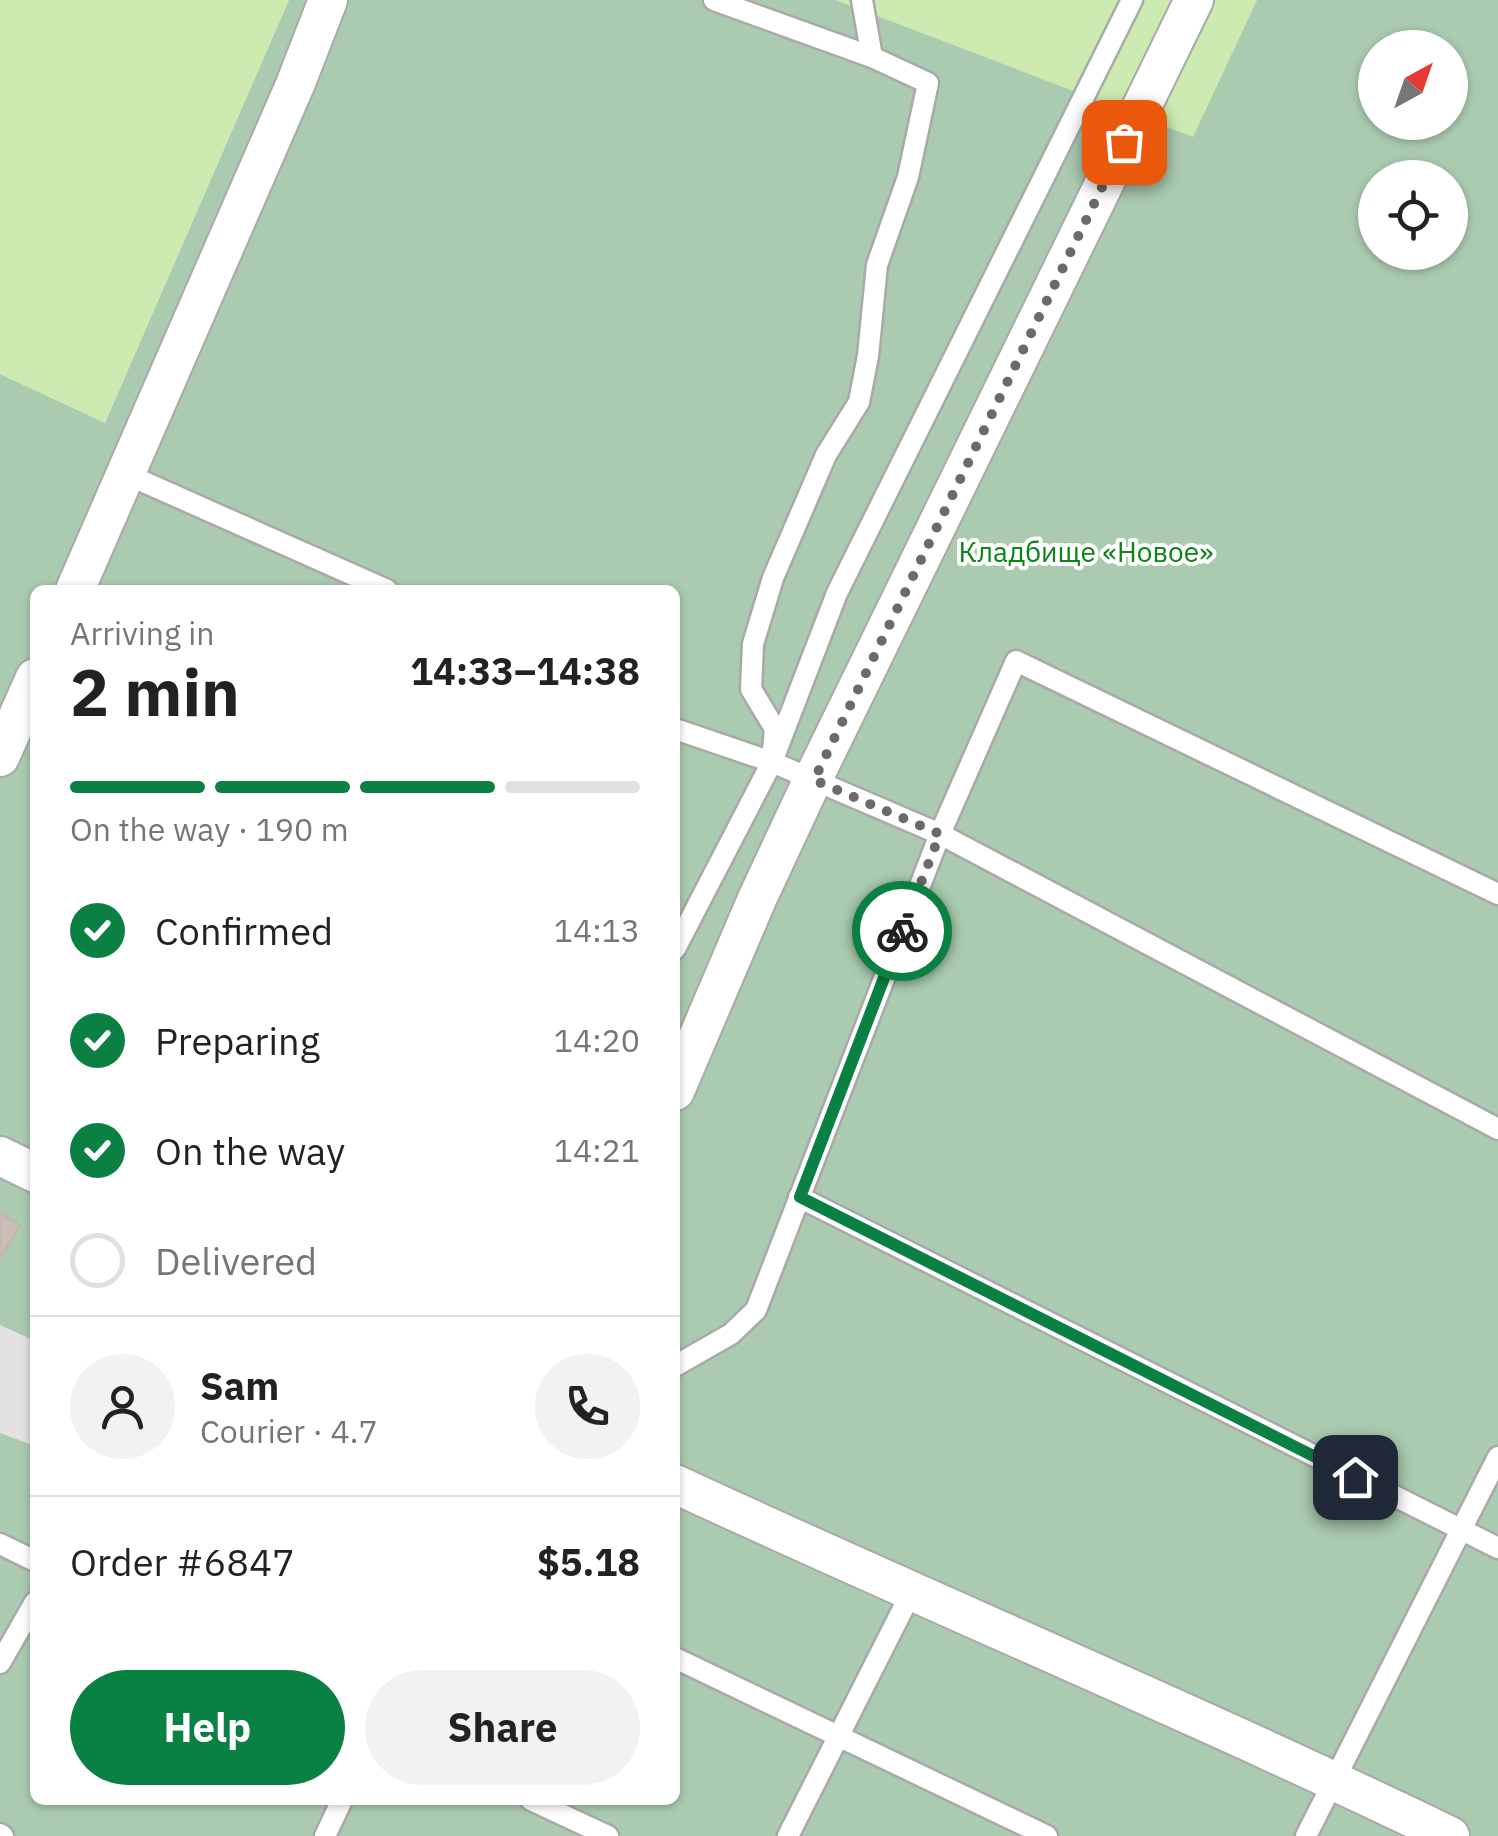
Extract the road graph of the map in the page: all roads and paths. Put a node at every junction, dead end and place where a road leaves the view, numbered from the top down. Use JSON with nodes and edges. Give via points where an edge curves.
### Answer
{"nodes":[{"id":1,"x":328,"y":0,"type":"edge"},
{"id":2,"x":862,"y":0,"type":"edge"},
{"id":3,"x":1132,"y":0,"type":"edge"},
{"id":4,"x":1194,"y":0,"type":"edge"},
{"id":5,"x":721,"y":1,"type":"edge"},
{"id":6,"x":872,"y":57,"type":"junction"},
{"id":7,"x":126,"y":474,"type":"junction"},
{"id":8,"x":76,"y":585,"type":"edge"},
{"id":9,"x":376,"y":585,"type":"edge"},
{"id":10,"x":30,"y":689,"type":"edge"},
{"id":11,"x":680,"y":731,"type":"edge"},
{"id":12,"x":0,"y":757,"type":"edge"},
{"id":13,"x":772,"y":762,"type":"junction"},
{"id":14,"x":814,"y":780,"type":"junction"},
{"id":15,"x":940,"y":834,"type":"junction"},
{"id":16,"x":1498,"y":894,"type":"edge"},
{"id":17,"x":680,"y":939,"type":"edge"},
{"id":18,"x":680,"y":1078,"type":"edge"},
{"id":19,"x":1498,"y":1128,"type":"edge"},
{"id":20,"x":0,"y":1156,"type":"edge"},
{"id":21,"x":30,"y":1171,"type":"edge"},
{"id":22,"x":800,"y":1197,"type":"junction"},
{"id":23,"x":680,"y":1363,"type":"edge"},
{"id":24,"x":1498,"y":1457,"type":"edge"},
{"id":25,"x":680,"y":1486,"type":"edge"},
{"id":26,"x":1459,"y":1530,"type":"junction"},
{"id":27,"x":0,"y":1544,"type":"edge"},
{"id":28,"x":1498,"y":1548,"type":"edge"},
{"id":29,"x":30,"y":1559,"type":"edge"},
{"id":30,"x":911,"y":1593,"type":"junction"},
{"id":31,"x":30,"y":1611,"type":"edge"},
{"id":32,"x":680,"y":1660,"type":"edge"},
{"id":33,"x":0,"y":1663,"type":"edge"},
{"id":34,"x":838,"y":1737,"type":"junction"},
{"id":35,"x":1334,"y":1780,"type":"junction"},
{"id":36,"x":340,"y":1805,"type":"edge"},
{"id":37,"x":541,"y":1805,"type":"edge"},
{"id":38,"x":325,"y":1836,"type":"edge"},
{"id":39,"x":608,"y":1836,"type":"edge"},
{"id":40,"x":788,"y":1836,"type":"edge"},
{"id":41,"x":1047,"y":1836,"type":"edge"},
{"id":42,"x":1306,"y":1836,"type":"edge"},
{"id":43,"x":1450,"y":1836,"type":"edge"}],
"edges":[{"from":1,"to":7,"type":"street"},
{"from":2,"to":6,"type":"lane"},
{"from":3,"to":13,"type":"lane","via":[[837,594]]},
{"from":4,"to":14,"type":"street"},
{"from":5,"to":6,"type":"lane"},
{"from":6,"to":13,"type":"lane","via":[[928,83],[908,177],[877,264],[859,402],[826,455],[773,578],[753,644],[751,689],[775,729]]},
{"from":7,"to":8,"type":"street"},
{"from":7,"to":9,"type":"lane"},
{"from":10,"to":12,"type":"street"},
{"from":11,"to":13,"type":"lane"},
{"from":13,"to":14,"type":"lane"},
{"from":13,"to":17,"type":"lane"},
{"from":14,"to":15,"type":"lane"},
{"from":14,"to":18,"type":"street"},
{"from":15,"to":16,"type":"lane","via":[[1016,660]]},
{"from":15,"to":19,"type":"lane"},
{"from":15,"to":22,"type":"lane"},
{"from":20,"to":21,"type":"street"},
{"from":22,"to":23,"type":"lane","via":[[756,1310],[731,1334]]},
{"from":22,"to":26,"type":"lane"},
{"from":24,"to":26,"type":"lane"},
{"from":25,"to":30,"type":"street"},
{"from":26,"to":28,"type":"lane"},
{"from":26,"to":35,"type":"lane"},
{"from":27,"to":29,"type":"lane"},
{"from":30,"to":34,"type":"lane"},
{"from":30,"to":35,"type":"street"},
{"from":31,"to":33,"type":"lane"},
{"from":32,"to":34,"type":"lane"},
{"from":34,"to":40,"type":"lane"},
{"from":34,"to":41,"type":"lane"},
{"from":35,"to":42,"type":"lane"},
{"from":35,"to":43,"type":"street"},
{"from":36,"to":38,"type":"lane"},
{"from":37,"to":39,"type":"lane"}]}
